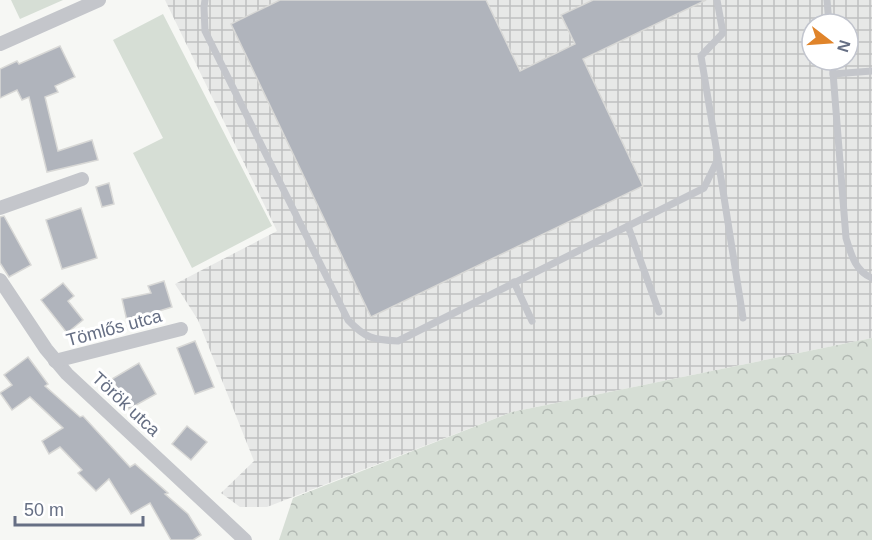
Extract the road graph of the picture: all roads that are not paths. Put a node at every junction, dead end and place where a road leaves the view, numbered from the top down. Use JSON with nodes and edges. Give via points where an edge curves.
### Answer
{"nodes":[{"id":1,"x":99,"y":0,"type":"edge"},
{"id":2,"x":205,"y":0,"type":"edge"},
{"id":3,"x":717,"y":0,"type":"edge"},
{"id":4,"x":0,"y":45,"type":"edge"},
{"id":5,"x":872,"y":71,"type":"edge"},
{"id":6,"x":833,"y":74,"type":"joint"},
{"id":7,"x":718,"y":159,"type":"junction"},
{"id":8,"x":82,"y":179,"type":"dead end"},
{"id":9,"x":0,"y":208,"type":"edge"},
{"id":10,"x":628,"y":226,"type":"junction"},
{"id":11,"x":872,"y":278,"type":"edge"},
{"id":12,"x":0,"y":280,"type":"edge"},
{"id":13,"x":514,"y":282,"type":"junction"},
{"id":14,"x":658,"y":312,"type":"dead end"},
{"id":15,"x":744,"y":318,"type":"dead end"},
{"id":16,"x":532,"y":321,"type":"dead end"},
{"id":17,"x":181,"y":329,"type":"dead end"},
{"id":18,"x":55,"y":362,"type":"junction"},
{"id":19,"x":245,"y":540,"type":"edge"}],
"edges":[{"from":1,"to":4,"type":"street"},
{"from":2,"to":13,"type":"lane","via":[[205,31],[348,320],[360,332],[374,340],[398,341]]},
{"from":3,"to":7,"type":"lane","via":[[723,33],[701,56]]},
{"from":5,"to":6,"type":"lane"},
{"from":6,"to":11,"type":"lane","via":[[846,237],[853,260],[863,274]]},
{"from":7,"to":10,"type":"lane","via":[[704,188]]},
{"from":7,"to":15,"type":"lane"},
{"from":8,"to":9,"type":"street"},
{"from":10,"to":13,"type":"lane"},
{"from":10,"to":14,"type":"lane"},
{"from":12,"to":18,"type":"street","name":"Török utca"},
{"from":13,"to":16,"type":"lane"},
{"from":17,"to":18,"type":"street","name":"Tömlős utca"},
{"from":18,"to":19,"type":"street","name":"Török utca"}]}
